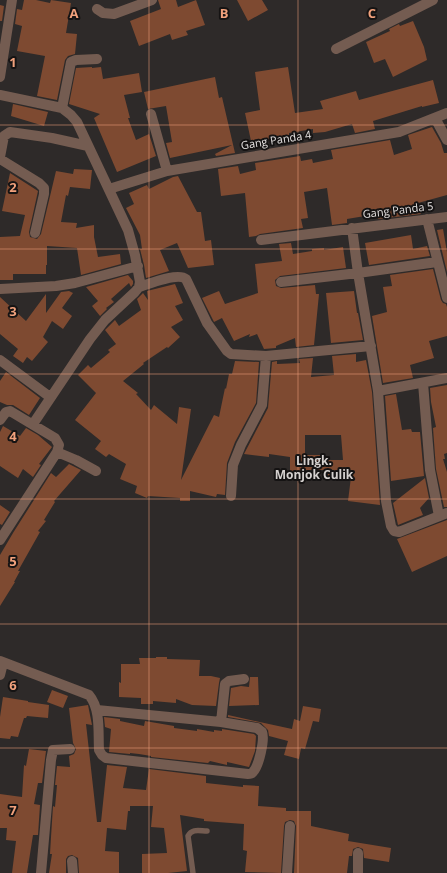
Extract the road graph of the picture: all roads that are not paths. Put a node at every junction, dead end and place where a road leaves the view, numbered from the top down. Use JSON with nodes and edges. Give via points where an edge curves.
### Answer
{"nodes":[{"id":1,"x":12,"y":0,"type":"edge"},
{"id":2,"x":152,"y":0,"type":"edge"},
{"id":3,"x":433,"y":0,"type":"edge"},
{"id":4,"x":97,"y":9,"type":"dead end"},
{"id":5,"x":336,"y":49,"type":"dead end"},
{"id":6,"x":97,"y":59,"type":"dead end"},
{"id":7,"x":0,"y":77,"type":"edge"},
{"id":8,"x":0,"y":95,"type":"edge"},
{"id":9,"x":62,"y":108,"type":"junction"},
{"id":10,"x":447,"y":113,"type":"edge"},
{"id":11,"x":151,"y":114,"type":"dead end"},
{"id":12,"x":435,"y":118,"type":"junction"},
{"id":13,"x":447,"y":140,"type":"edge"},
{"id":14,"x":88,"y":146,"type":"junction"},
{"id":15,"x":0,"y":158,"type":"edge"},
{"id":16,"x":168,"y":170,"type":"junction"},
{"id":17,"x":109,"y":189,"type":"junction"},
{"id":18,"x":447,"y":217,"type":"edge"},
{"id":19,"x":427,"y":219,"type":"junction"},
{"id":20,"x":352,"y":228,"type":"junction"},
{"id":21,"x":35,"y":233,"type":"dead end"},
{"id":22,"x":261,"y":240,"type":"dead end"},
{"id":23,"x":437,"y":262,"type":"junction"},
{"id":24,"x":138,"y":266,"type":"junction"},
{"id":25,"x":358,"y":273,"type":"junction"},
{"id":26,"x":281,"y":282,"type":"dead end"},
{"id":27,"x":139,"y":287,"type":"junction"},
{"id":28,"x":0,"y":289,"type":"edge"},
{"id":29,"x":447,"y":298,"type":"edge"},
{"id":30,"x":371,"y":346,"type":"junction"},
{"id":31,"x":266,"y":356,"type":"junction"},
{"id":32,"x":0,"y":360,"type":"edge"},
{"id":33,"x":447,"y":378,"type":"edge"},
{"id":34,"x":423,"y":383,"type":"junction"},
{"id":35,"x":378,"y":391,"type":"junction"},
{"id":36,"x":50,"y":397,"type":"junction"},
{"id":37,"x":0,"y":420,"type":"edge"},
{"id":38,"x":33,"y":424,"type":"junction"},
{"id":39,"x":57,"y":452,"type":"junction"},
{"id":40,"x":96,"y":471,"type":"dead end"},
{"id":41,"x":231,"y":496,"type":"dead end"},
{"id":42,"x":443,"y":515,"type":"edge"},
{"id":43,"x":0,"y":540,"type":"edge"},
{"id":44,"x":2,"y":662,"type":"edge"},
{"id":45,"x":0,"y":675,"type":"edge"},
{"id":46,"x":244,"y":678,"type":"dead end"},
{"id":47,"x":97,"y":710,"type":"junction"},
{"id":48,"x":221,"y":722,"type":"junction"},
{"id":49,"x":70,"y":749,"type":"dead end"},
{"id":50,"x":290,"y":826,"type":"dead end"},
{"id":51,"x":207,"y":831,"type":"dead end"},
{"id":52,"x":358,"y":853,"type":"dead end"},
{"id":53,"x":72,"y":861,"type":"dead end"},
{"id":54,"x":41,"y":873,"type":"edge"},
{"id":55,"x":72,"y":873,"type":"edge"},
{"id":56,"x":193,"y":873,"type":"edge"},
{"id":57,"x":287,"y":873,"type":"edge"},
{"id":58,"x":358,"y":873,"type":"edge"}],
"edges":[{"from":1,"to":7,"type":"street"},
{"from":2,"to":4,"type":"street","via":[[114,14],[103,13]]},
{"from":3,"to":5,"type":"street"},
{"from":6,"to":9,"type":"street","via":[[71,62]]},
{"from":8,"to":9,"type":"street"},
{"from":9,"to":14,"type":"street","via":[[76,122]]},
{"from":10,"to":12,"type":"street","name":"Gang Panda 4"},
{"from":11,"to":16,"type":"street"},
{"from":12,"to":13,"type":"street"},
{"from":12,"to":16,"type":"street","name":"Gang Panda 4","via":[[398,132]]},
{"from":14,"to":15,"type":"street","via":[[10,132],[4,136]]},
{"from":14,"to":17,"type":"street"},
{"from":15,"to":21,"type":"street","via":[[44,188]]},
{"from":16,"to":17,"type":"street","name":"Gang Panda 4"},
{"from":17,"to":24,"type":"street","via":[[128,230]]},
{"from":18,"to":19,"type":"street","name":"Gang Panda 5"},
{"from":19,"to":20,"type":"street","name":"Gang Panda 5"},
{"from":19,"to":23,"type":"street"},
{"from":20,"to":22,"type":"street","name":"Gang Panda 5"},
{"from":20,"to":25,"type":"street"},
{"from":23,"to":25,"type":"street"},
{"from":23,"to":29,"type":"street"},
{"from":24,"to":27,"type":"street"},
{"from":24,"to":28,"type":"street","via":[[75,283]]},
{"from":25,"to":26,"type":"street"},
{"from":25,"to":30,"type":"street"},
{"from":27,"to":31,"type":"street","via":[[172,277],[184,277],[207,323],[227,351],[237,355]]},
{"from":27,"to":36,"type":"street","via":[[105,320]]},
{"from":30,"to":31,"type":"street"},
{"from":30,"to":35,"type":"street"},
{"from":31,"to":41,"type":"street","via":[[262,405],[233,465]]},
{"from":32,"to":36,"type":"street"},
{"from":33,"to":34,"type":"street"},
{"from":34,"to":35,"type":"street"},
{"from":34,"to":42,"type":"street","via":[[430,470]]},
{"from":35,"to":42,"type":"street","via":[[386,501],[393,529],[399,532]]},
{"from":36,"to":38,"type":"street"},
{"from":37,"to":38,"type":"street","via":[[10,411]]},
{"from":38,"to":39,"type":"street","via":[[57,440]]},
{"from":39,"to":40,"type":"street"},
{"from":39,"to":43,"type":"street"},
{"from":44,"to":45,"type":"street"},
{"from":44,"to":47,"type":"street","via":[[86,693],[92,698]]},
{"from":46,"to":48,"type":"street","via":[[225,684]]},
{"from":47,"to":48,"type":"street"},
{"from":47,"to":48,"type":"street","via":[[99,750],[106,758],[245,774],[254,772],[263,742],[262,732],[258,728]]},
{"from":49,"to":54,"type":"street","via":[[53,750]]},
{"from":50,"to":57,"type":"street"},
{"from":51,"to":56,"type":"lane","via":[[193,831],[188,836]]},
{"from":52,"to":58,"type":"street"},
{"from":53,"to":55,"type":"street"}]}
